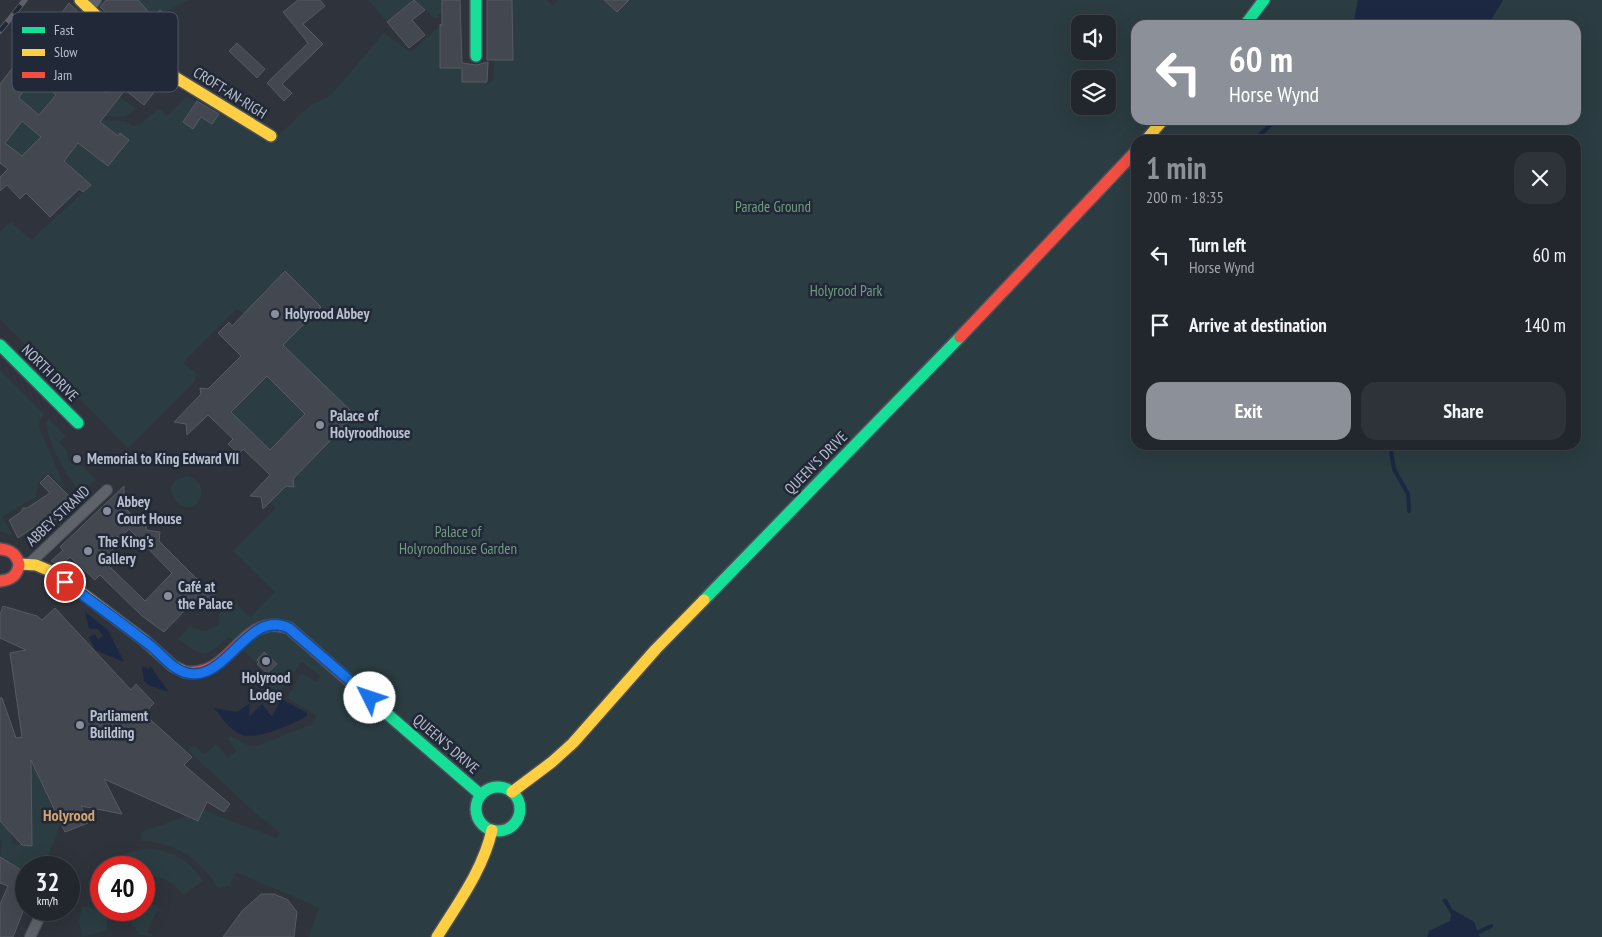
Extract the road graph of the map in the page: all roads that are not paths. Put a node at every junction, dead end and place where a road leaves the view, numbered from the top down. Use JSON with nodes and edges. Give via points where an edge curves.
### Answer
{"nodes":[{"id":1,"x":80,"y":0,"type":"edge"},
{"id":2,"x":476,"y":0,"type":"edge"},
{"id":3,"x":1264,"y":0,"type":"edge"},
{"id":4,"x":92,"y":4,"type":"edge"},
{"id":5,"x":1249,"y":20,"type":"edge"},
{"id":6,"x":476,"y":56,"type":"dead end"},
{"id":7,"x":178,"y":79,"type":"edge"},
{"id":8,"x":1160,"y":125,"type":"edge"},
{"id":9,"x":1150,"y":135,"type":"edge"},
{"id":10,"x":271,"y":136,"type":"dead end"},
{"id":11,"x":1131,"y":156,"type":"edge"},
{"id":12,"x":0,"y":345,"type":"edge"},
{"id":13,"x":78,"y":423,"type":"dead end"},
{"id":14,"x":107,"y":490,"type":"dead end"},
{"id":15,"x":0,"y":549,"type":"edge"},
{"id":16,"x":25,"y":563,"type":"junction"},
{"id":17,"x":0,"y":581,"type":"edge"},
{"id":18,"x":512,"y":792,"type":"junction"},
{"id":19,"x":481,"y":795,"type":"junction"},
{"id":20,"x":492,"y":830,"type":"junction"},
{"id":21,"x":38,"y":921,"type":"edge"},
{"id":22,"x":30,"y":937,"type":"edge"},
{"id":23,"x":437,"y":937,"type":"edge"}],
"edges":[{"from":1,"to":4,"type":"street","name":"CROFT-AN-RIGH"},
{"from":2,"to":6,"type":"street"},
{"from":3,"to":5,"type":"street"},
{"from":7,"to":10,"type":"street","name":"CROFT-AN-RIGH"},
{"from":8,"to":9,"type":"street"},
{"from":11,"to":18,"type":"street","name":"QUEEN'S DRIVE","via":[[950,348],[656,649],[573,742]]},
{"from":12,"to":13,"type":"street","name":"NORTH DRIVE"},
{"from":14,"to":16,"type":"street","name":"ABBEY STRAND"},
{"from":15,"to":16,"type":"street","via":[[14,553]]},
{"from":16,"to":17,"type":"street","via":[[13,578]]},
{"from":16,"to":19,"type":"street","name":"QUEEN'S DRIVE","via":[[50,570],[188,674],[209,670],[259,629],[274,624],[289,628]]},
{"from":18,"to":19,"type":"street","via":[[496,787]]},
{"from":18,"to":20,"type":"street","via":[[520,806],[518,819],[509,828]]},
{"from":19,"to":20,"type":"street","via":[[476,806],[477,815]]},
{"from":20,"to":23,"type":"street","via":[[463,895]]},
{"from":21,"to":22,"type":"street"}]}
